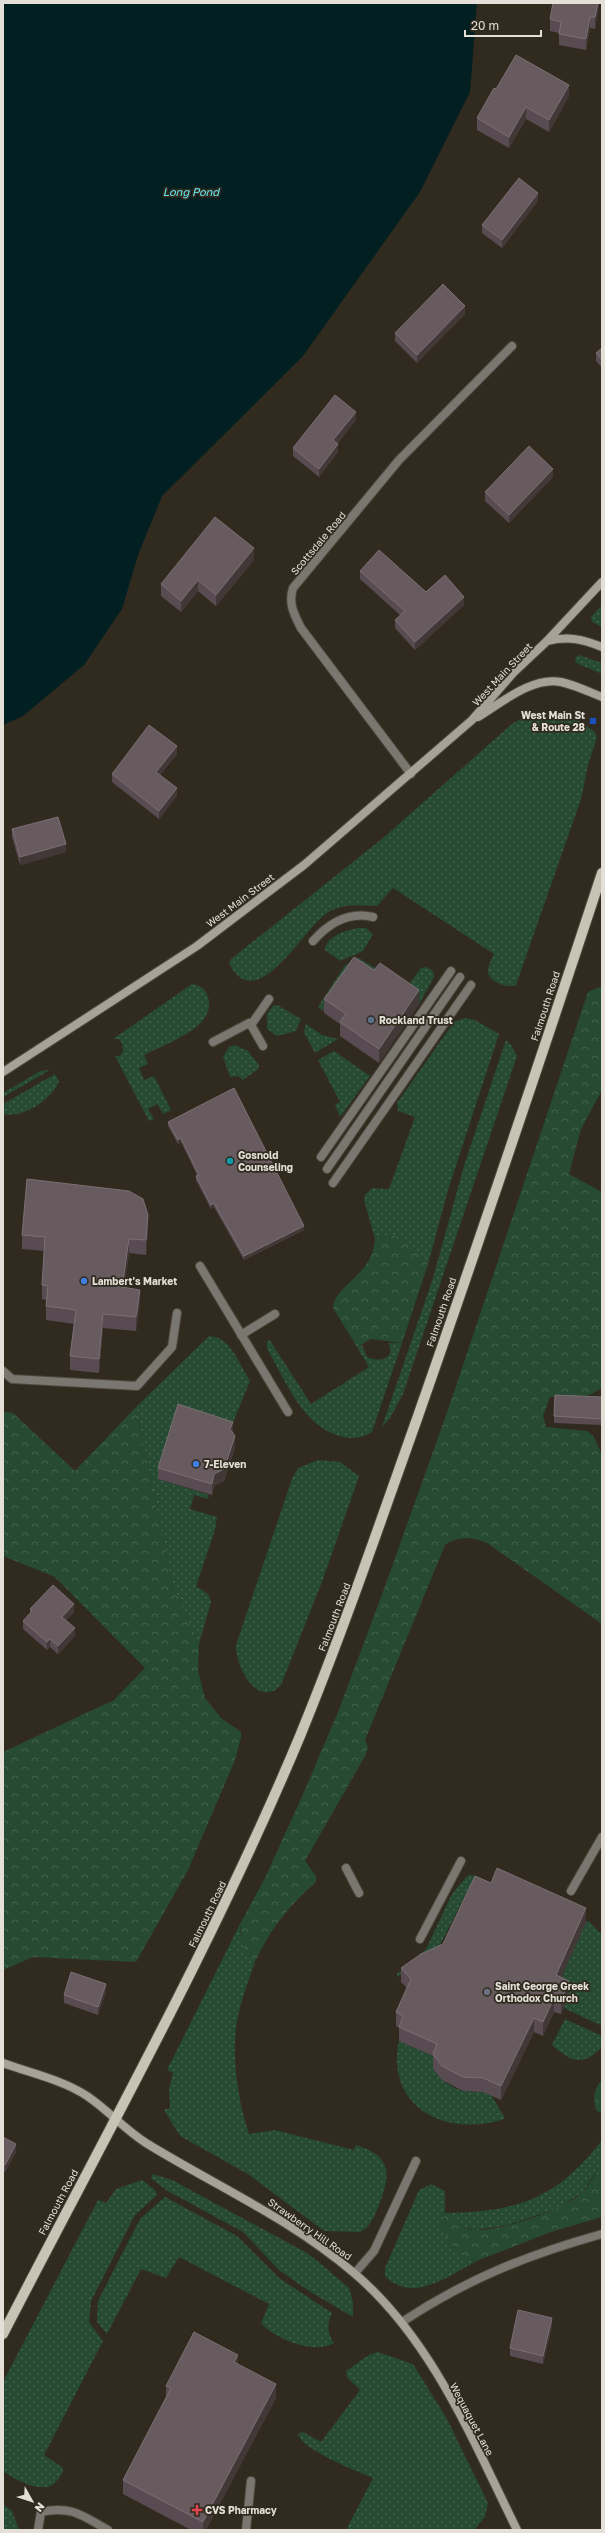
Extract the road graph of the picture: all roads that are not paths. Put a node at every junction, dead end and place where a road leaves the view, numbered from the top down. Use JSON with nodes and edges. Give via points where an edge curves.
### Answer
{"nodes":[{"id":1,"x":512,"y":346,"type":"dead end"},
{"id":2,"x":602,"y":582,"type":"edge"},
{"id":3,"x":546,"y":642,"type":"junction"},
{"id":4,"x":602,"y":647,"type":"edge"},
{"id":5,"x":602,"y":697,"type":"edge"},
{"id":6,"x":472,"y":720,"type":"junction"},
{"id":7,"x":411,"y":774,"type":"junction"},
{"id":8,"x":602,"y":873,"type":"edge"},
{"id":9,"x":373,"y":917,"type":"dead end"},
{"id":10,"x":313,"y":941,"type":"dead end"},
{"id":11,"x":451,"y":971,"type":"dead end"},
{"id":12,"x":460,"y":977,"type":"dead end"},
{"id":13,"x":471,"y":985,"type":"dead end"},
{"id":14,"x":269,"y":999,"type":"dead end"},
{"id":15,"x":249,"y":1023,"type":"dead end"},
{"id":16,"x":213,"y":1042,"type":"dead end"},
{"id":17,"x":263,"y":1046,"type":"dead end"},
{"id":18,"x":3,"y":1072,"type":"edge"},
{"id":19,"x":321,"y":1157,"type":"dead end"},
{"id":20,"x":327,"y":1169,"type":"dead end"},
{"id":21,"x":333,"y":1184,"type":"dead end"},
{"id":22,"x":200,"y":1266,"type":"dead end"},
{"id":23,"x":177,"y":1313,"type":"dead end"},
{"id":24,"x":275,"y":1314,"type":"dead end"},
{"id":25,"x":241,"y":1335,"type":"junction"},
{"id":26,"x":3,"y":1371,"type":"edge"},
{"id":27,"x":288,"y":1412,"type":"dead end"},
{"id":28,"x":602,"y":1837,"type":"edge"},
{"id":29,"x":461,"y":1861,"type":"dead end"},
{"id":30,"x":346,"y":1868,"type":"dead end"},
{"id":31,"x":572,"y":1891,"type":"dead end"},
{"id":32,"x":359,"y":1893,"type":"dead end"},
{"id":33,"x":420,"y":1939,"type":"dead end"},
{"id":34,"x":3,"y":2063,"type":"edge"},
{"id":35,"x":117,"y":2119,"type":"junction"},
{"id":36,"x":416,"y":2161,"type":"dead end"},
{"id":37,"x":602,"y":2234,"type":"edge"},
{"id":38,"x":355,"y":2273,"type":"junction"},
{"id":39,"x":402,"y":2322,"type":"junction"},
{"id":40,"x":3,"y":2334,"type":"edge"},
{"id":41,"x":252,"y":2481,"type":"dead end"},
{"id":42,"x":38,"y":2530,"type":"edge"},
{"id":43,"x":108,"y":2530,"type":"edge"},
{"id":44,"x":246,"y":2530,"type":"edge"},
{"id":45,"x":517,"y":2530,"type":"edge"}],
"edges":[{"from":1,"to":7,"type":"street","name":"Scottsdale Road","via":[[399,460],[293,588],[290,596],[301,628]]},
{"from":2,"to":3,"type":"main road","name":"West Main Street"},
{"from":3,"to":4,"type":"main road","name":"West Main Street","via":[[563,637]]},
{"from":3,"to":6,"type":"main road","name":"West Main Street","via":[[514,672]]},
{"from":5,"to":6,"type":"main road","name":"West Main Street","via":[[562,682],[544,683],[523,691]]},
{"from":6,"to":7,"type":"main road","name":"West Main Street"},
{"from":7,"to":18,"type":"main road","name":"West Main Street","via":[[304,865],[197,946]]},
{"from":8,"to":35,"type":"main road","name":"Falmouth Road","via":[[484,1229],[355,1598],[299,1738],[236,1881]]},
{"from":9,"to":10,"type":"street","via":[[358,915],[339,920],[328,926]]},
{"from":11,"to":19,"type":"street"},
{"from":12,"to":20,"type":"street"},
{"from":13,"to":21,"type":"street"},
{"from":14,"to":17,"type":"street","via":[[251,1025]]},
{"from":15,"to":16,"type":"street"},
{"from":22,"to":25,"type":"street"},
{"from":23,"to":26,"type":"street","via":[[172,1347],[137,1386],[12,1379]]},
{"from":24,"to":25,"type":"street"},
{"from":25,"to":27,"type":"street"},
{"from":28,"to":31,"type":"street"},
{"from":29,"to":33,"type":"street"},
{"from":30,"to":32,"type":"street"},
{"from":34,"to":35,"type":"main road","name":"Strawberry Hill Road","via":[[86,2095]]},
{"from":35,"to":38,"type":"main road","name":"Strawberry Hill Road","via":[[145,2142],[265,2210]]},
{"from":35,"to":40,"type":"main road","name":"Falmouth Road"},
{"from":36,"to":38,"type":"street","via":[[374,2251]]},
{"from":37,"to":39,"type":"street","via":[[545,2250],[495,2270]]},
{"from":38,"to":39,"type":"main road","name":"Strawberry Hill Road"},
{"from":39,"to":45,"type":"main road","name":"Wequaquet Lane","via":[[450,2400]]},
{"from":41,"to":44,"type":"street"},
{"from":42,"to":43,"type":"street","via":[[41,2512],[61,2508],[77,2513]]}]}
